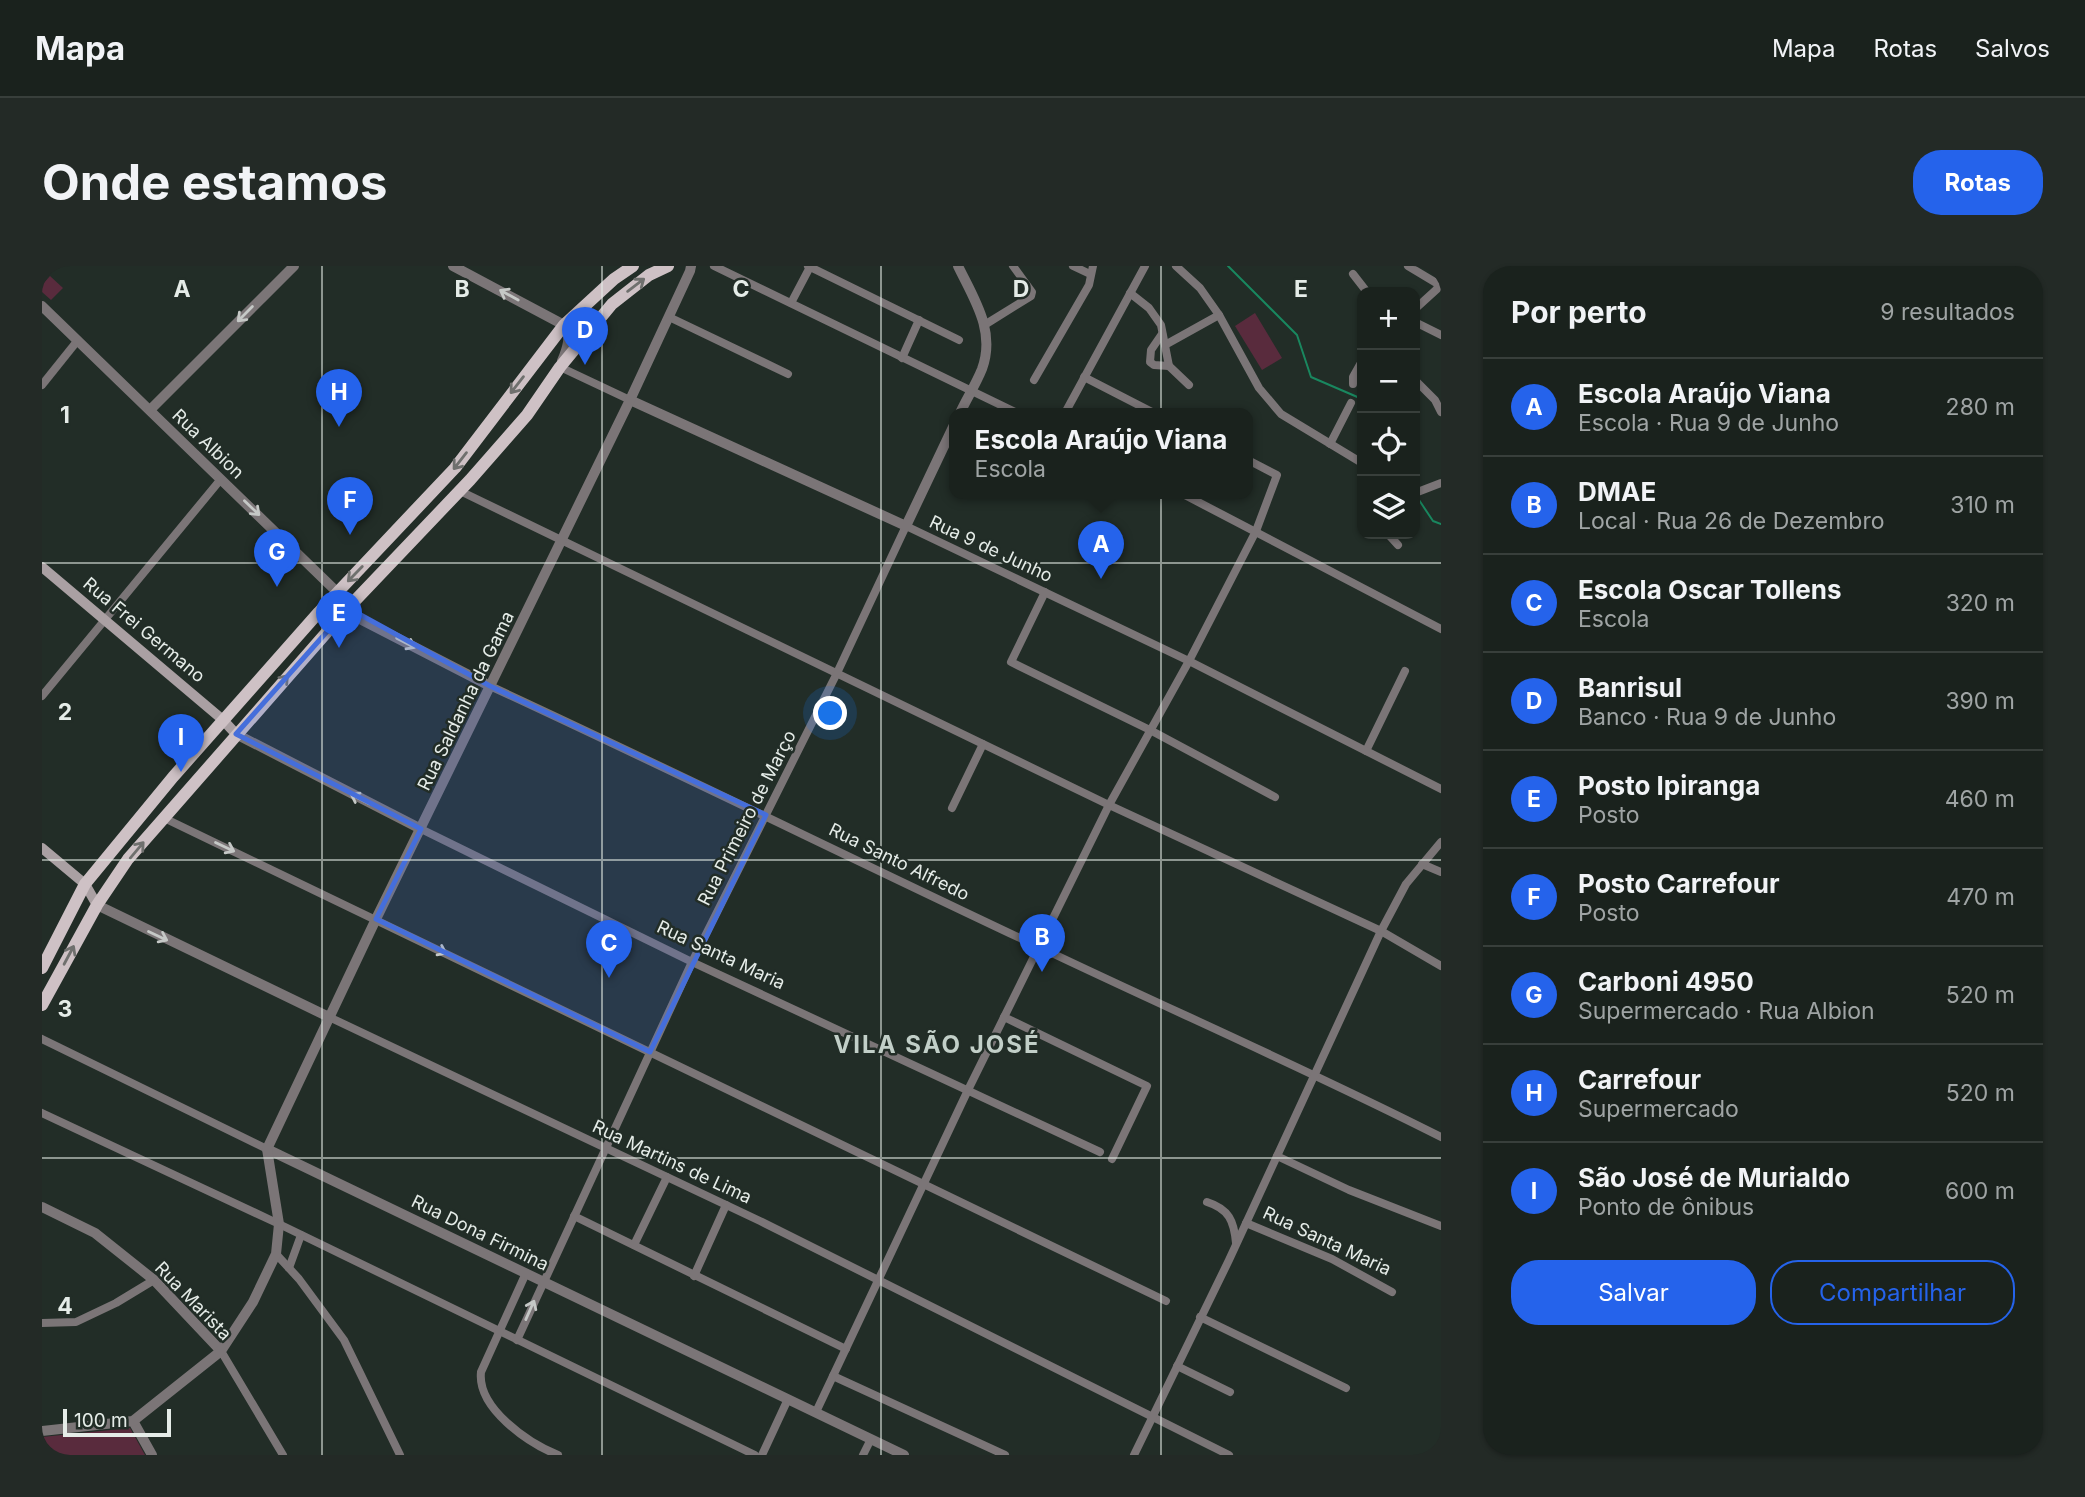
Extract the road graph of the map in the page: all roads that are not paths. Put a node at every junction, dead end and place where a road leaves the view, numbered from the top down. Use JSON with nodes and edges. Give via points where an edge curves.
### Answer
{"nodes":[{"id":1,"x":293,"y":266,"type":"edge"},
{"id":2,"x":453,"y":266,"type":"edge"},
{"id":3,"x":634,"y":266,"type":"edge"},
{"id":4,"x":668,"y":266,"type":"edge"},
{"id":5,"x":691,"y":266,"type":"edge"},
{"id":6,"x":714,"y":266,"type":"edge"},
{"id":7,"x":730,"y":266,"type":"edge"},
{"id":8,"x":809,"y":266,"type":"edge"},
{"id":9,"x":958,"y":266,"type":"edge"},
{"id":10,"x":1013,"y":266,"type":"edge"},
{"id":11,"x":1073,"y":266,"type":"edge"},
{"id":12,"x":1145,"y":266,"type":"edge"},
{"id":13,"x":1177,"y":266,"type":"edge"},
{"id":14,"x":1408,"y":266,"type":"edge"},
{"id":15,"x":1092,"y":270,"type":"edge"},
{"id":16,"x":1353,"y":274,"type":"dead end"},
{"id":17,"x":735,"y":276,"type":"junction"},
{"id":18,"x":1363,"y":287,"type":"edge"},
{"id":19,"x":1130,"y":293,"type":"junction"},
{"id":20,"x":791,"y":303,"type":"junction"},
{"id":21,"x":1420,"y":304,"type":"edge"},
{"id":22,"x":42,"y":306,"type":"edge"},
{"id":23,"x":1219,"y":315,"type":"junction"},
{"id":24,"x":669,"y":317,"type":"junction"},
{"id":25,"x":919,"y":320,"type":"junction"},
{"id":26,"x":986,"y":324,"type":"junction"},
{"id":27,"x":1420,"y":324,"type":"edge"},
{"id":28,"x":564,"y":325,"type":"junction"},
{"id":29,"x":1162,"y":334,"type":"junction"},
{"id":30,"x":1441,"y":335,"type":"edge"},
{"id":31,"x":78,"y":340,"type":"junction"},
{"id":32,"x":958,"y":340,"type":"dead end"},
{"id":33,"x":1164,"y":345,"type":"junction"},
{"id":34,"x":902,"y":358,"type":"junction"},
{"id":35,"x":1169,"y":366,"type":"junction"},
{"id":36,"x":560,"y":367,"type":"junction"},
{"id":37,"x":1357,"y":370,"type":"edge"},
{"id":38,"x":788,"y":374,"type":"dead end"},
{"id":39,"x":1084,"y":377,"type":"junction"},
{"id":40,"x":1034,"y":380,"type":"dead end"},
{"id":41,"x":1353,"y":384,"type":"dead end"},
{"id":42,"x":42,"y":385,"type":"edge"},
{"id":43,"x":1189,"y":385,"type":"dead end"},
{"id":44,"x":1420,"y":385,"type":"edge"},
{"id":45,"x":970,"y":391,"type":"junction"},
{"id":46,"x":630,"y":400,"type":"junction"},
{"id":47,"x":1351,"y":403,"type":"dead end"},
{"id":48,"x":962,"y":408,"type":"edge"},
{"id":49,"x":1006,"y":408,"type":"edge"},
{"id":50,"x":1068,"y":408,"type":"edge"},
{"id":51,"x":1144,"y":408,"type":"edge"},
{"id":52,"x":150,"y":410,"type":"junction"},
{"id":53,"x":1441,"y":412,"type":"edge"},
{"id":54,"x":949,"y":436,"type":"edge"},
{"id":55,"x":1330,"y":444,"type":"junction"},
{"id":56,"x":1357,"y":460,"type":"edge"},
{"id":57,"x":1253,"y":463,"type":"edge"},
{"id":58,"x":221,"y":479,"type":"junction"},
{"id":59,"x":1441,"y":482,"type":"edge"},
{"id":60,"x":460,"y":491,"type":"junction"},
{"id":61,"x":1420,"y":491,"type":"edge"},
{"id":62,"x":1193,"y":499,"type":"edge"},
{"id":63,"x":906,"y":526,"type":"junction"},
{"id":64,"x":1256,"y":531,"type":"junction"},
{"id":65,"x":1393,"y":539,"type":"edge"},
{"id":66,"x":561,"y":541,"type":"junction"},
{"id":67,"x":1398,"y":545,"type":"dead end"},
{"id":68,"x":42,"y":567,"type":"edge"},
{"id":69,"x":337,"y":592,"type":"junction"},
{"id":70,"x":1045,"y":592,"type":"junction"},
{"id":71,"x":348,"y":608,"type":"junction"},
{"id":72,"x":103,"y":620,"type":"junction"},
{"id":73,"x":1441,"y":629,"type":"edge"},
{"id":74,"x":1189,"y":661,"type":"junction"},
{"id":75,"x":1405,"y":671,"type":"dead end"},
{"id":76,"x":837,"y":673,"type":"junction"},
{"id":77,"x":490,"y":686,"type":"junction"},
{"id":78,"x":42,"y":695,"type":"edge"},
{"id":79,"x":223,"y":720,"type":"junction"},
{"id":80,"x":1150,"y":730,"type":"junction"},
{"id":81,"x":236,"y":734,"type":"junction"},
{"id":82,"x":983,"y":744,"type":"junction"},
{"id":83,"x":1366,"y":751,"type":"junction"},
{"id":84,"x":1441,"y":789,"type":"edge"},
{"id":85,"x":1275,"y":797,"type":"dead end"},
{"id":86,"x":1109,"y":805,"type":"junction"},
{"id":87,"x":952,"y":808,"type":"dead end"},
{"id":88,"x":766,"y":815,"type":"junction"},
{"id":89,"x":164,"y":818,"type":"junction"},
{"id":90,"x":421,"y":830,"type":"junction"},
{"id":91,"x":1441,"y":842,"type":"edge"},
{"id":92,"x":42,"y":848,"type":"edge"},
{"id":93,"x":1422,"y":864,"type":"junction"},
{"id":94,"x":1441,"y":872,"type":"edge"},
{"id":95,"x":85,"y":884,"type":"junction"},
{"id":96,"x":97,"y":905,"type":"junction"},
{"id":97,"x":376,"y":919,"type":"junction"},
{"id":98,"x":1381,"y":931,"type":"junction"},
{"id":99,"x":1039,"y":947,"type":"junction"},
{"id":100,"x":692,"y":962,"type":"junction"},
{"id":101,"x":1441,"y":966,"type":"edge"},
{"id":102,"x":42,"y":968,"type":"edge"},
{"id":103,"x":42,"y":1005,"type":"edge"},
{"id":104,"x":1004,"y":1017,"type":"junction"},
{"id":105,"x":331,"y":1018,"type":"junction"},
{"id":106,"x":42,"y":1039,"type":"edge"},
{"id":107,"x":650,"y":1052,"type":"junction"},
{"id":108,"x":1316,"y":1074,"type":"junction"},
{"id":109,"x":968,"y":1090,"type":"junction"},
{"id":110,"x":42,"y":1113,"type":"edge"},
{"id":111,"x":1441,"y":1138,"type":"edge"},
{"id":112,"x":267,"y":1149,"type":"junction"},
{"id":113,"x":606,"y":1149,"type":"junction"},
{"id":114,"x":1100,"y":1153,"type":"dead end"},
{"id":115,"x":1277,"y":1156,"type":"junction"},
{"id":116,"x":1112,"y":1159,"type":"dead end"},
{"id":117,"x":667,"y":1177,"type":"junction"},
{"id":118,"x":923,"y":1182,"type":"junction"},
{"id":119,"x":1207,"y":1202,"type":"dead end"},
{"id":120,"x":726,"y":1205,"type":"junction"},
{"id":121,"x":42,"y":1207,"type":"edge"},
{"id":122,"x":574,"y":1216,"type":"junction"},
{"id":123,"x":1246,"y":1223,"type":"junction"},
{"id":124,"x":279,"y":1224,"type":"junction"},
{"id":125,"x":1441,"y":1226,"type":"edge"},
{"id":126,"x":301,"y":1235,"type":"junction"},
{"id":127,"x":1236,"y":1243,"type":"junction"},
{"id":128,"x":634,"y":1245,"type":"junction"},
{"id":129,"x":276,"y":1254,"type":"junction"},
{"id":130,"x":289,"y":1268,"type":"junction"},
{"id":131,"x":526,"y":1273,"type":"junction"},
{"id":132,"x":694,"y":1276,"type":"junction"},
{"id":133,"x":154,"y":1280,"type":"junction"},
{"id":134,"x":878,"y":1280,"type":"junction"},
{"id":135,"x":544,"y":1281,"type":"junction"},
{"id":136,"x":1392,"y":1292,"type":"dead end"},
{"id":137,"x":1166,"y":1301,"type":"dead end"},
{"id":138,"x":1200,"y":1317,"type":"junction"},
{"id":139,"x":42,"y":1324,"type":"edge"},
{"id":140,"x":500,"y":1331,"type":"junction"},
{"id":141,"x":517,"y":1340,"type":"junction"},
{"id":142,"x":846,"y":1349,"type":"junction"},
{"id":143,"x":222,"y":1351,"type":"junction"},
{"id":144,"x":1177,"y":1366,"type":"junction"},
{"id":145,"x":834,"y":1376,"type":"junction"},
{"id":146,"x":1346,"y":1388,"type":"dead end"},
{"id":147,"x":1230,"y":1392,"type":"dead end"},
{"id":148,"x":788,"y":1399,"type":"junction"},
{"id":149,"x":816,"y":1412,"type":"junction"},
{"id":150,"x":1153,"y":1416,"type":"junction"},
{"id":151,"x":133,"y":1421,"type":"junction"},
{"id":152,"x":42,"y":1431,"type":"edge"},
{"id":153,"x":871,"y":1439,"type":"junction"},
{"id":154,"x":152,"y":1455,"type":"edge"},
{"id":155,"x":283,"y":1455,"type":"edge"},
{"id":156,"x":400,"y":1455,"type":"edge"},
{"id":157,"x":558,"y":1455,"type":"edge"},
{"id":158,"x":755,"y":1455,"type":"edge"},
{"id":159,"x":762,"y":1455,"type":"edge"},
{"id":160,"x":863,"y":1455,"type":"edge"},
{"id":161,"x":904,"y":1455,"type":"edge"},
{"id":162,"x":1005,"y":1455,"type":"edge"},
{"id":163,"x":1134,"y":1455,"type":"edge"},
{"id":164,"x":1229,"y":1455,"type":"edge"}],
"edges":[{"from":1,"to":52,"type":"street","one_way":true},
{"from":28,"to":2,"type":"street","one_way":true},
{"from":3,"to":28,"type":"main road"},
{"from":36,"to":4,"type":"main road","one_way":true,"via":[[612,304]]},
{"from":5,"to":24,"type":"street","name":"Rua Saldanha da Gama"},
{"from":6,"to":17,"type":"street"},
{"from":7,"to":17,"type":"street"},
{"from":8,"to":20,"type":"street"},
{"from":8,"to":25,"type":"street"},
{"from":9,"to":26,"type":"street"},
{"from":10,"to":26,"type":"street","via":[[1031,296]]},
{"from":11,"to":15,"type":"street"},
{"from":12,"to":19,"type":"street"},
{"from":13,"to":23,"type":"street"},
{"from":14,"to":21,"type":"street","via":[[1438,284]]},
{"from":15,"to":40,"type":"street","via":[[1089,285]]},
{"from":16,"to":18,"type":"street"},
{"from":17,"to":20,"type":"street"},
{"from":19,"to":29,"type":"street","via":[[1149,308]]},
{"from":19,"to":39,"type":"street"},
{"from":20,"to":34,"type":"street"},
{"from":22,"to":31,"type":"street","name":"Rua Albion"},
{"from":23,"to":33,"type":"street"},
{"from":23,"to":55,"type":"street","via":[[1259,388],[1281,414]]},
{"from":24,"to":38,"type":"street"},
{"from":24,"to":46,"type":"street","name":"Rua Saldanha da Gama"},
{"from":25,"to":32,"type":"street"},
{"from":25,"to":34,"type":"street"},
{"from":26,"to":45,"type":"street","via":[[982,369]]},
{"from":27,"to":30,"type":"street"},
{"from":28,"to":36,"type":"street","via":[[569,340]]},
{"from":28,"to":69,"type":"main road","one_way":true,"via":[[455,468]]},
{"from":29,"to":33,"type":"street"},
{"from":29,"to":35,"type":"street","via":[[1151,350],[1150,362]]},
{"from":31,"to":42,"type":"street"},
{"from":31,"to":52,"type":"street","name":"Rua Albion"},
{"from":33,"to":35,"type":"street"},
{"from":34,"to":45,"type":"street"},
{"from":35,"to":43,"type":"street"},
{"from":36,"to":46,"type":"street","name":"Rua 9 de Junho"},
{"from":36,"to":60,"type":"main road","via":[[527,415]]},
{"from":37,"to":41,"type":"street"},
{"from":39,"to":50,"type":"street"},
{"from":39,"to":51,"type":"street"},
{"from":44,"to":53,"type":"street"},
{"from":45,"to":48,"type":"street"},
{"from":45,"to":49,"type":"street"},
{"from":46,"to":63,"type":"street","name":"Rua 9 de Junho"},
{"from":46,"to":66,"type":"street","name":"Rua Saldanha da Gama"},
{"from":47,"to":55,"type":"street"},
{"from":52,"to":58,"type":"street","name":"Rua Albion"},
{"from":54,"to":63,"type":"street","name":"Rua Primeiro de Março"},
{"from":55,"to":56,"type":"street"},
{"from":57,"to":64,"type":"street","via":[[1277,475]]},
{"from":58,"to":69,"type":"street","name":"Rua Albion","one_way":true},
{"from":58,"to":72,"type":"street"},
{"from":59,"to":61,"type":"street"},
{"from":60,"to":66,"type":"street"},
{"from":60,"to":71,"type":"main road"},
{"from":62,"to":64,"type":"street"},
{"from":63,"to":70,"type":"street","name":"Rua 9 de Junho"},
{"from":63,"to":76,"type":"street","name":"Rua Primeiro de Março"},
{"from":64,"to":73,"type":"street"},
{"from":64,"to":74,"type":"street"},
{"from":65,"to":67,"type":"street"},
{"from":66,"to":76,"type":"street"},
{"from":66,"to":77,"type":"street","name":"Rua Saldanha da Gama"},
{"from":68,"to":72,"type":"main road","name":"Rua Frei Germano"},
{"from":69,"to":71,"type":"street","name":"Rua Albion"},
{"from":69,"to":79,"type":"main road"},
{"from":70,"to":74,"type":"street","name":"Rua 9 de Junho"},
{"from":70,"to":80,"type":"street","via":[[1011,662]]},
{"from":71,"to":77,"type":"street","name":"Rua Santo Alfredo","one_way":true,"via":[[360,620]]},
{"from":81,"to":71,"type":"main road","one_way":true},
{"from":72,"to":78,"type":"street"},
{"from":72,"to":79,"type":"main road","name":"Rua Frei Germano"},
{"from":74,"to":80,"type":"street"},
{"from":74,"to":83,"type":"street","name":"Rua 9 de Junho"},
{"from":75,"to":83,"type":"street"},
{"from":76,"to":82,"type":"street"},
{"from":76,"to":88,"type":"street","name":"Rua Primeiro de Março"},
{"from":77,"to":88,"type":"street","name":"Rua Santo Alfredo"},
{"from":77,"to":90,"type":"street","name":"Rua Saldanha da Gama"},
{"from":79,"to":81,"type":"main road","name":"Rua Santa Maria"},
{"from":79,"to":95,"type":"main road"},
{"from":80,"to":85,"type":"street"},
{"from":80,"to":86,"type":"street"},
{"from":81,"to":89,"type":"main road"},
{"from":90,"to":81,"type":"street","name":"Rua Santa Maria","one_way":true},
{"from":82,"to":86,"type":"street"},
{"from":82,"to":87,"type":"street"},
{"from":83,"to":84,"type":"street","name":"Rua 9 de Junho"},
{"from":86,"to":98,"type":"street"},
{"from":86,"to":99,"type":"street"},
{"from":88,"to":99,"type":"street","name":"Rua Santo Alfredo"},
{"from":88,"to":100,"type":"street","name":"Rua Primeiro de Março"},
{"from":96,"to":89,"type":"main road","one_way":true,"via":[[128,859]]},
{"from":89,"to":97,"type":"street","one_way":true},
{"from":90,"to":97,"type":"street","name":"Rua Saldanha da Gama"},
{"from":90,"to":100,"type":"street","name":"Rua Santa Maria"},
{"from":91,"to":93,"type":"street"},
{"from":92,"to":95,"type":"main road"},
{"from":93,"to":94,"type":"street"},
{"from":93,"to":98,"type":"street"},
{"from":95,"to":96,"type":"main road"},
{"from":95,"to":102,"type":"main road"},
{"from":103,"to":96,"type":"main road","one_way":true},
{"from":96,"to":105,"type":"street","name":"Rua Martins de Lima","one_way":true},
{"from":97,"to":105,"type":"street","name":"Rua Saldanha da Gama"},
{"from":97,"to":107,"type":"street","one_way":true},
{"from":98,"to":101,"type":"street"},
{"from":98,"to":108,"type":"street"},
{"from":99,"to":104,"type":"street"},
{"from":99,"to":108,"type":"street","name":"Rua Santo Alfredo"},
{"from":100,"to":107,"type":"street","name":"Rua Primeiro de Março"},
{"from":100,"to":109,"type":"street","name":"Rua Santa Maria"},
{"from":104,"to":109,"type":"street"},
{"from":104,"to":116,"type":"street","via":[[1147,1086]]},
{"from":105,"to":112,"type":"street","name":"Rua Saldanha da Gama"},
{"from":105,"to":113,"type":"street","name":"Rua Martins de Lima"},
{"from":106,"to":112,"type":"street","name":"Rua Dona Firmina"},
{"from":107,"to":113,"type":"street","name":"Rua Primeiro de Março"},
{"from":107,"to":118,"type":"street"},
{"from":108,"to":111,"type":"street","name":"Rua Santo Alfredo"},
{"from":108,"to":115,"type":"street"},
{"from":109,"to":114,"type":"street","name":"Rua Santa Maria"},
{"from":109,"to":118,"type":"street"},
{"from":110,"to":124,"type":"street"},
{"from":112,"to":124,"type":"street"},
{"from":112,"to":131,"type":"street","name":"Rua Dona Firmina"},
{"from":113,"to":117,"type":"street","name":"Rua Martins de Lima"},
{"from":113,"to":122,"type":"street","name":"Rua Primeiro de Março"},
{"from":115,"to":123,"type":"street"},
{"from":115,"to":125,"type":"street"},
{"from":117,"to":120,"type":"street","name":"Rua Martins de Lima"},
{"from":117,"to":128,"type":"street"},
{"from":118,"to":134,"type":"street"},
{"from":118,"to":137,"type":"street"},
{"from":119,"to":127,"type":"street","name":"Rua Santa Maria","via":[[1228,1212]]},
{"from":120,"to":132,"type":"street"},
{"from":120,"to":134,"type":"street","name":"Rua Martins de Lima"},
{"from":121,"to":133,"type":"street","name":"Rua Marista","via":[[95,1233]]},
{"from":122,"to":128,"type":"street"},
{"from":122,"to":135,"type":"street","name":"Rua Primeiro de Março"},
{"from":123,"to":127,"type":"street"},
{"from":123,"to":136,"type":"street","name":"Rua Santa Maria","via":[[1332,1259]]},
{"from":124,"to":126,"type":"street"},
{"from":124,"to":129,"type":"street"},
{"from":126,"to":130,"type":"street"},
{"from":126,"to":140,"type":"street"},
{"from":127,"to":138,"type":"street"},
{"from":128,"to":132,"type":"street"},
{"from":129,"to":130,"type":"street"},
{"from":129,"to":143,"type":"street"},
{"from":130,"to":156,"type":"street","via":[[344,1340]]},
{"from":131,"to":135,"type":"street","name":"Rua Dona Firmina"},
{"from":131,"to":140,"type":"street"},
{"from":132,"to":142,"type":"street"},
{"from":133,"to":139,"type":"street","via":[[76,1322]]},
{"from":133,"to":143,"type":"street","name":"Rua Marista"},
{"from":134,"to":142,"type":"street"},
{"from":134,"to":150,"type":"street","name":"Rua Martins de Lima"},
{"from":141,"to":135,"type":"street","name":"Rua Primeiro de Março","one_way":true},
{"from":135,"to":148,"type":"street","name":"Rua Dona Firmina"},
{"from":138,"to":144,"type":"street"},
{"from":138,"to":146,"type":"street"},
{"from":140,"to":141,"type":"street"},
{"from":140,"to":157,"type":"street","via":[[480,1382],[492,1406],[523,1436]]},
{"from":141,"to":158,"type":"street"},
{"from":142,"to":145,"type":"street"},
{"from":143,"to":151,"type":"street"},
{"from":143,"to":155,"type":"street","name":"Rua Marista"},
{"from":144,"to":147,"type":"street"},
{"from":144,"to":150,"type":"street"},
{"from":145,"to":149,"type":"street"},
{"from":145,"to":162,"type":"street"},
{"from":148,"to":149,"type":"street","name":"Rua Dona Firmina"},
{"from":148,"to":159,"type":"street"},
{"from":149,"to":153,"type":"street","name":"Rua Dona Firmina"},
{"from":150,"to":163,"type":"street"},
{"from":150,"to":164,"type":"street","name":"Rua Martins de Lima"},
{"from":151,"to":152,"type":"street"},
{"from":151,"to":154,"type":"street"},
{"from":153,"to":160,"type":"street"},
{"from":153,"to":161,"type":"street","name":"Rua Dona Firmina"}]}
